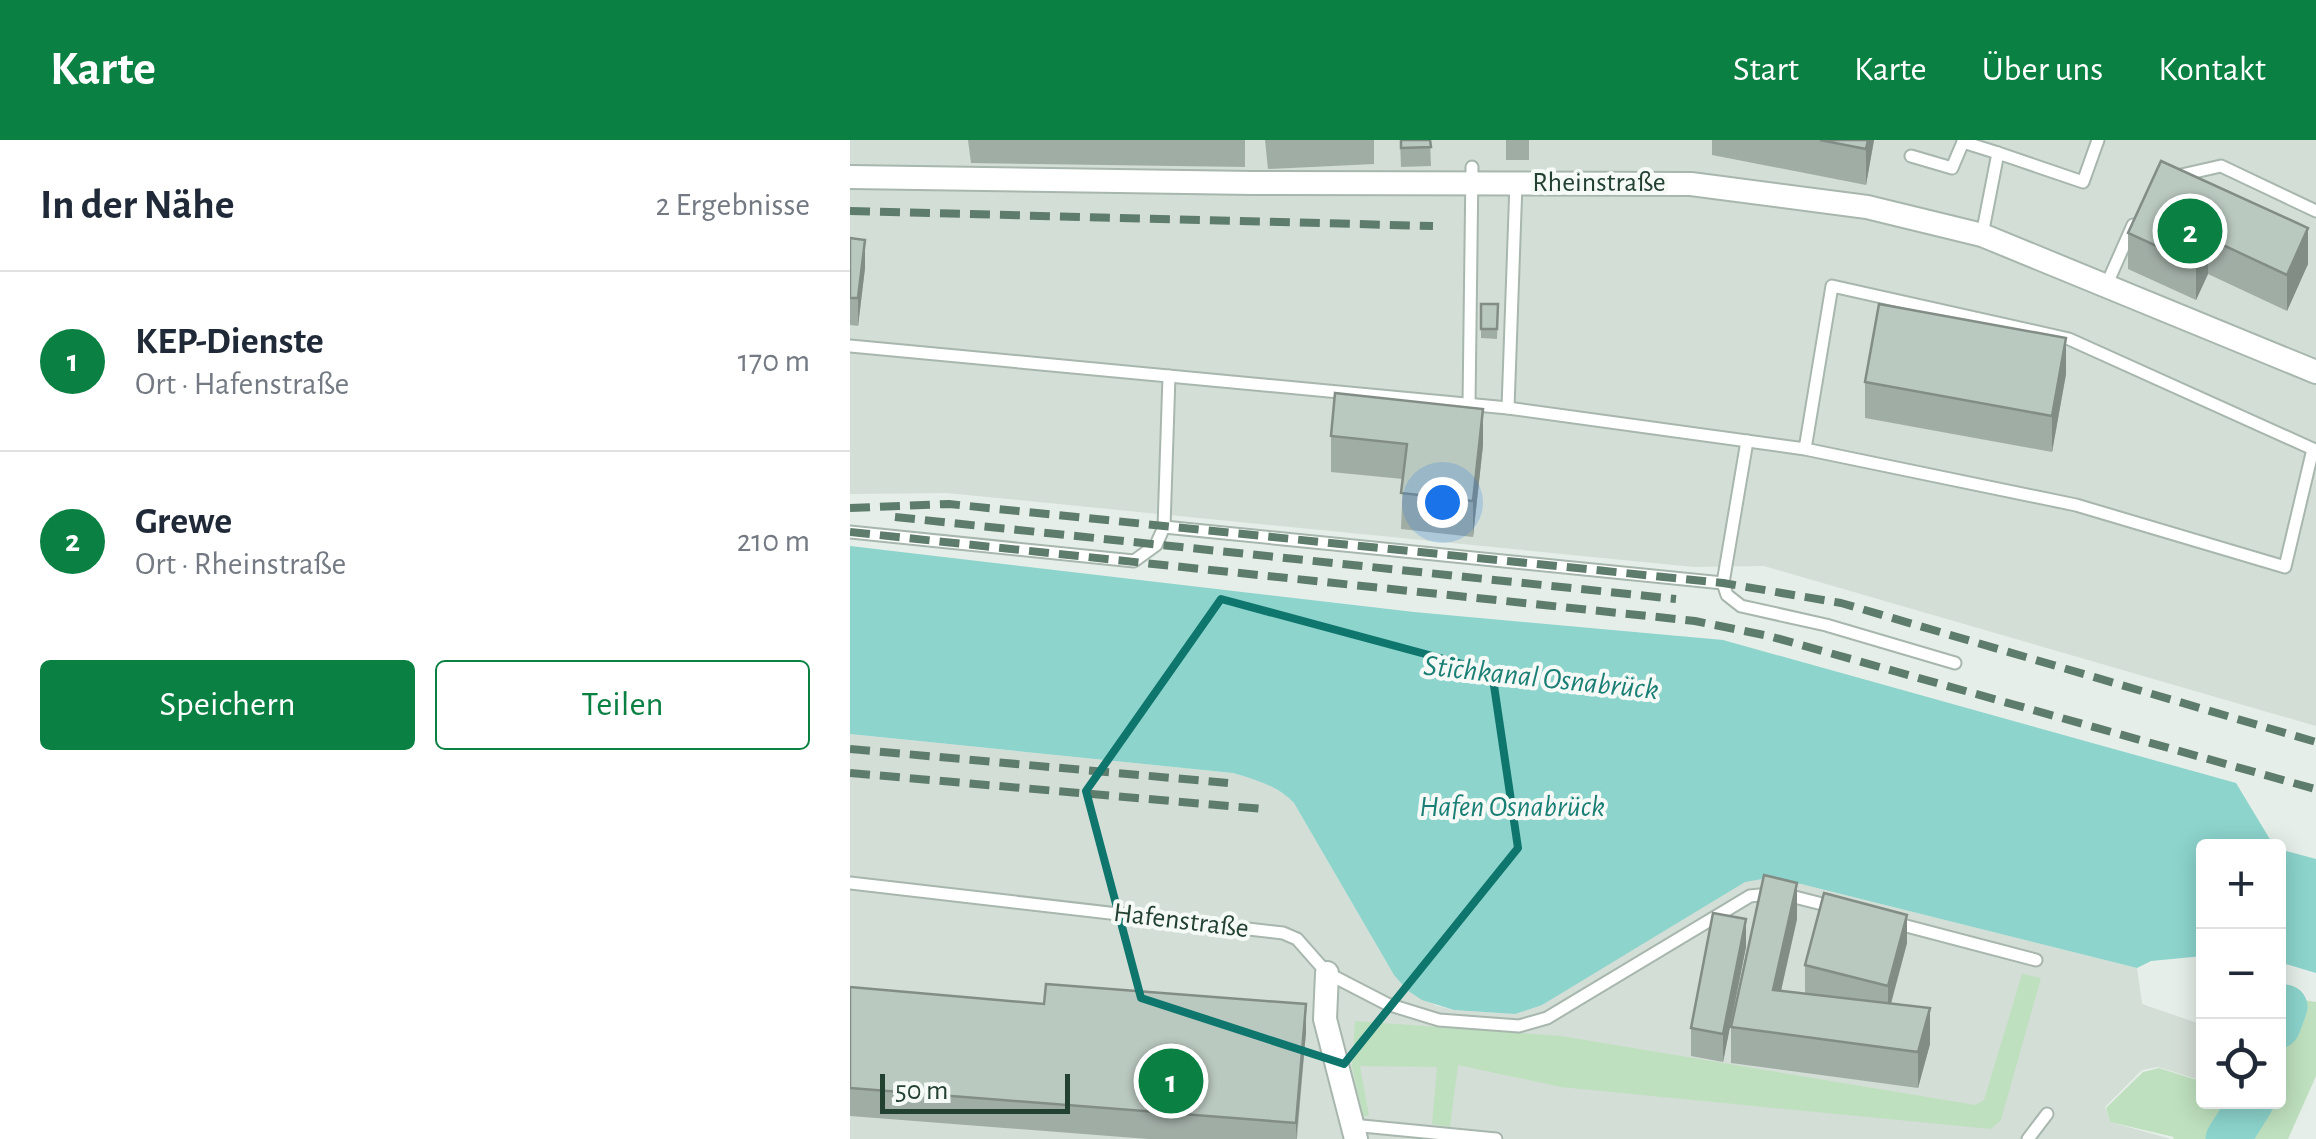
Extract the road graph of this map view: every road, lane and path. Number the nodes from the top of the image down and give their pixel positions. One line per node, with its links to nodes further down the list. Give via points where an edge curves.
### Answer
1 (2098, 140): 3 (lane, via 2083,182)
2 (1964, 141): 3 (lane); 4 (lane, via 1952,168)
3 (1998, 153): 11 (lane)
4 (1911, 156)
5 (1472, 175): 6 (street, Rheinstraße, via 1253,183); 8 (street, Rheinstraße); 16 (lane)
6 (850, 177)
7 (2170, 177): 9 (lane, via 2221,166)
8 (1516, 183): 11 (street, Rheinstraße, via 1691,184 1867,207); 17 (lane)
9 (2316, 211)
10 (2138, 214): 12 (lane)
11 (1982, 234): 12 (street, Rheinstraße)
12 (2106, 286): 14 (street, Rheinstraße)
13 (850, 346): 15 (lane)
14 (2316, 372)
15 (1169, 376): 16 (lane); 20 (lane)
16 (1468, 404): 17 (lane)
17 (1508, 408): 18 (lane)
18 (1747, 441): 19 (lane); 22 (lane)
19 (1805, 448): 19 (lane, via 2076,506 2285,567 2314,449 2069,339 1832,286)
20 (1164, 527): 21 (lane, via 1134,562); 22 (lane)
21 (850, 532)
22 (1724, 582): 23 (lane, via 1727,595 1741,606)
23 (1955, 663)
24 (850, 883): 28 (lane, Hafenstraße, via 1284,933)
25 (1852, 912): 28 (lane, Hafenstraße, via 1779,893 1750,896 1547,1018 1519,1026 1439,1020 1387,1004)
26 (1889, 922): 27 (lane)
27 (2036, 960)
28 (1327, 972): 30 (street, via 1325,1019)
29 (2047, 1114): 32 (lane)
30 (1354, 1132): 31 (lane)
31 (1496, 1139)
32 (2028, 1139)

